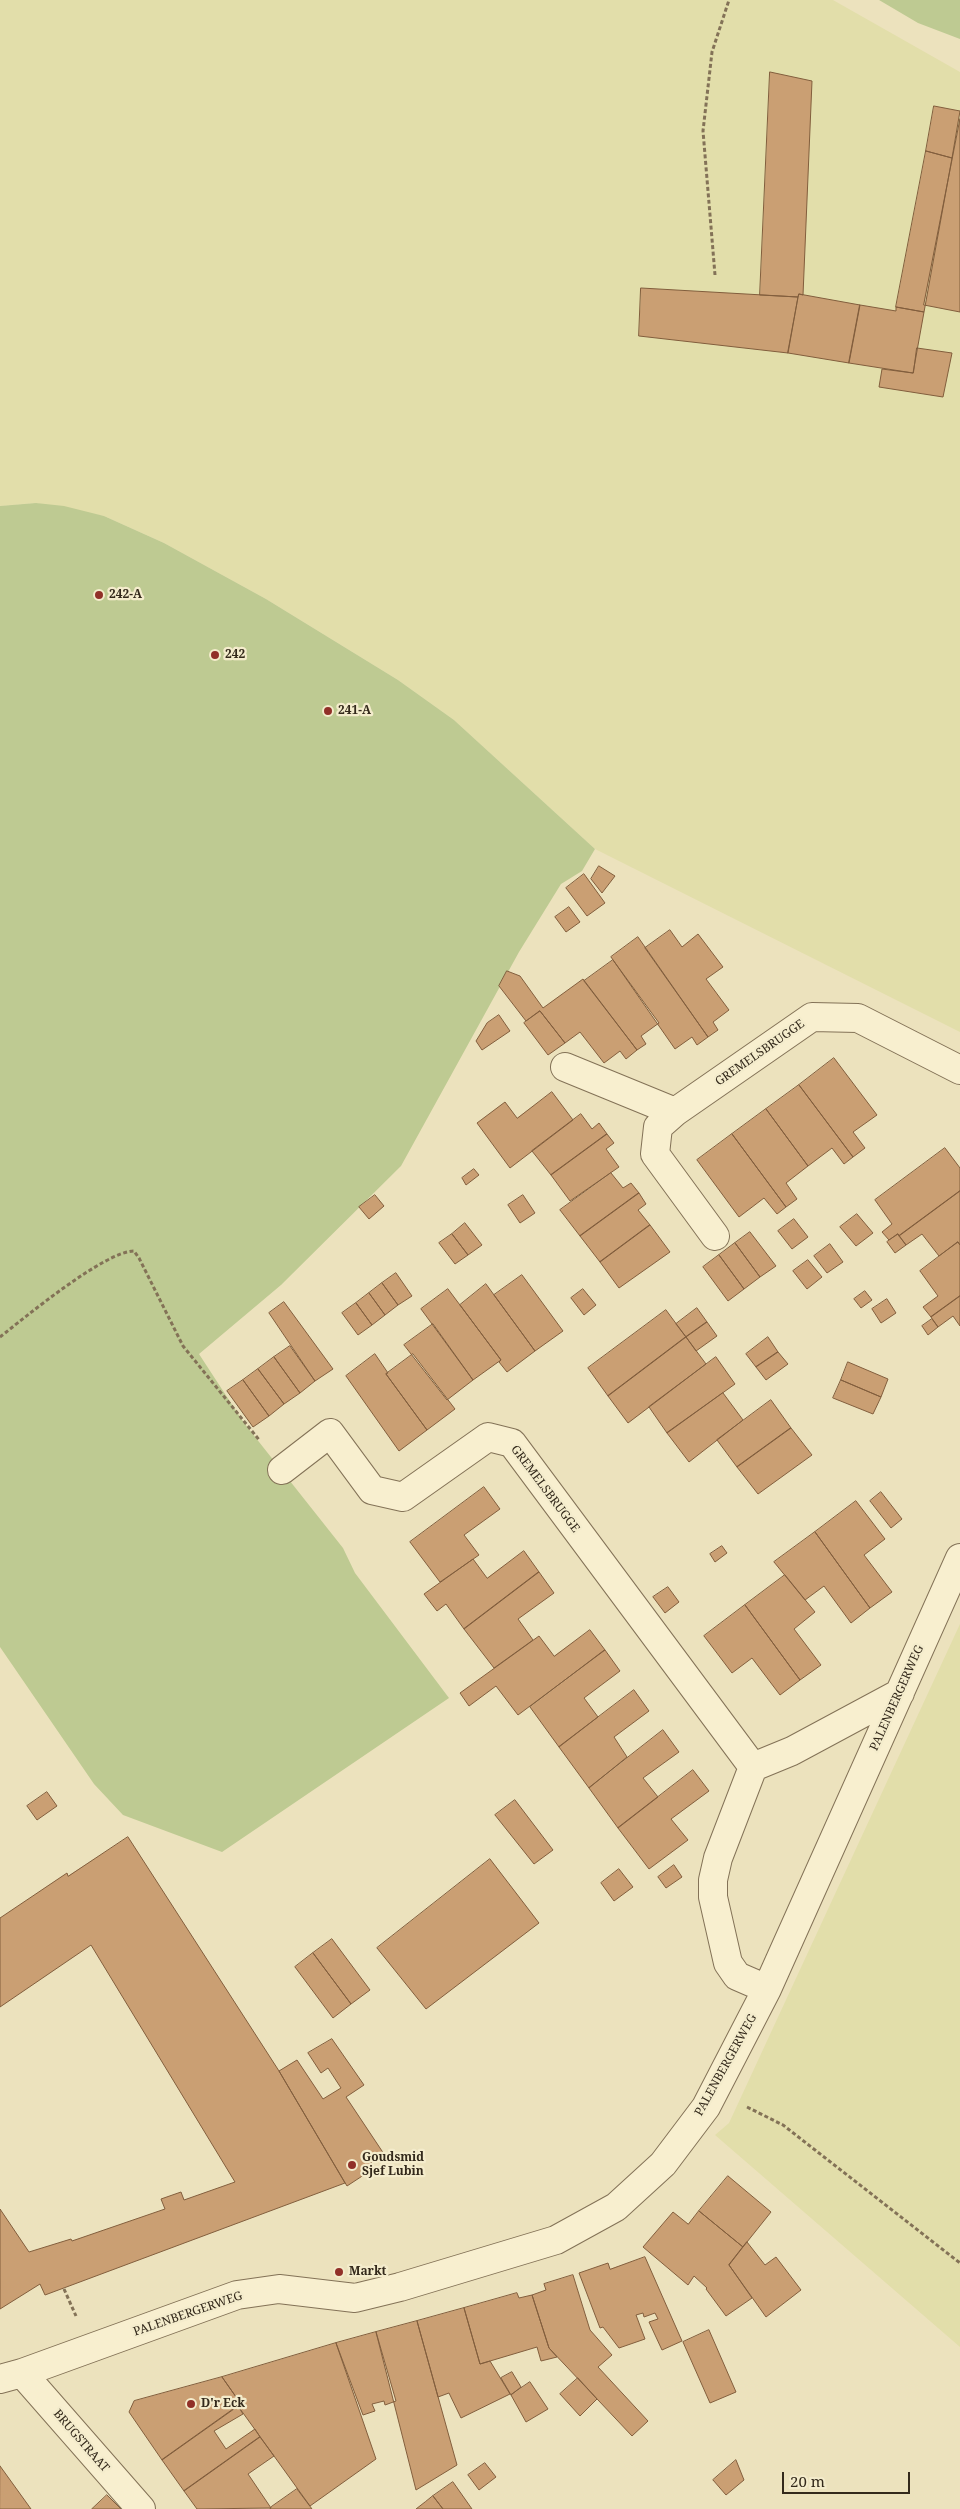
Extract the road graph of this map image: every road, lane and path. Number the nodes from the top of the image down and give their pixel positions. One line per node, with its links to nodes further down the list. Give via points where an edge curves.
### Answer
1 (729, 0): 2 (path, via 712,52 703,130)
2 (714, 275)
3 (565, 1067): 5 (street)
4 (960, 1070): 5 (street, GREMELSBRUGGE, via 858,1018 812,1017)
5 (675, 1112): 6 (street, GREMELSBRUGGE, via 658,1127 655,1154)
6 (714, 1236)
7 (0, 1337): 8 (path, via 46,1300 102,1264 120,1254 134,1252 183,1346)
8 (282, 1470): 11 (street, GREMELSBRUGGE, via 330,1433 372,1490 403,1496 488,1437 512,1442)
9 (960, 1558): 10 (street, PALENBERGERWEG)
10 (900, 1693): 11 (street, via 792,1751); 12 (street, PALENBERGERWEG)
11 (753, 1767): 12 (street, via 718,1858 713,1897 728,1962 737,1976)
12 (767, 1989): 13 (street, PALENBERGERWEG)
13 (715, 2090): 14 (path, via 783,2125); 15 (street, PALENBERGERWEG, via 663,2164 616,2207 556,2240 355,2298 279,2289 237,2295)
14 (960, 2263)
15 (11, 2376): 16 (street, BRUGSTRAAT)
16 (141, 2509)

